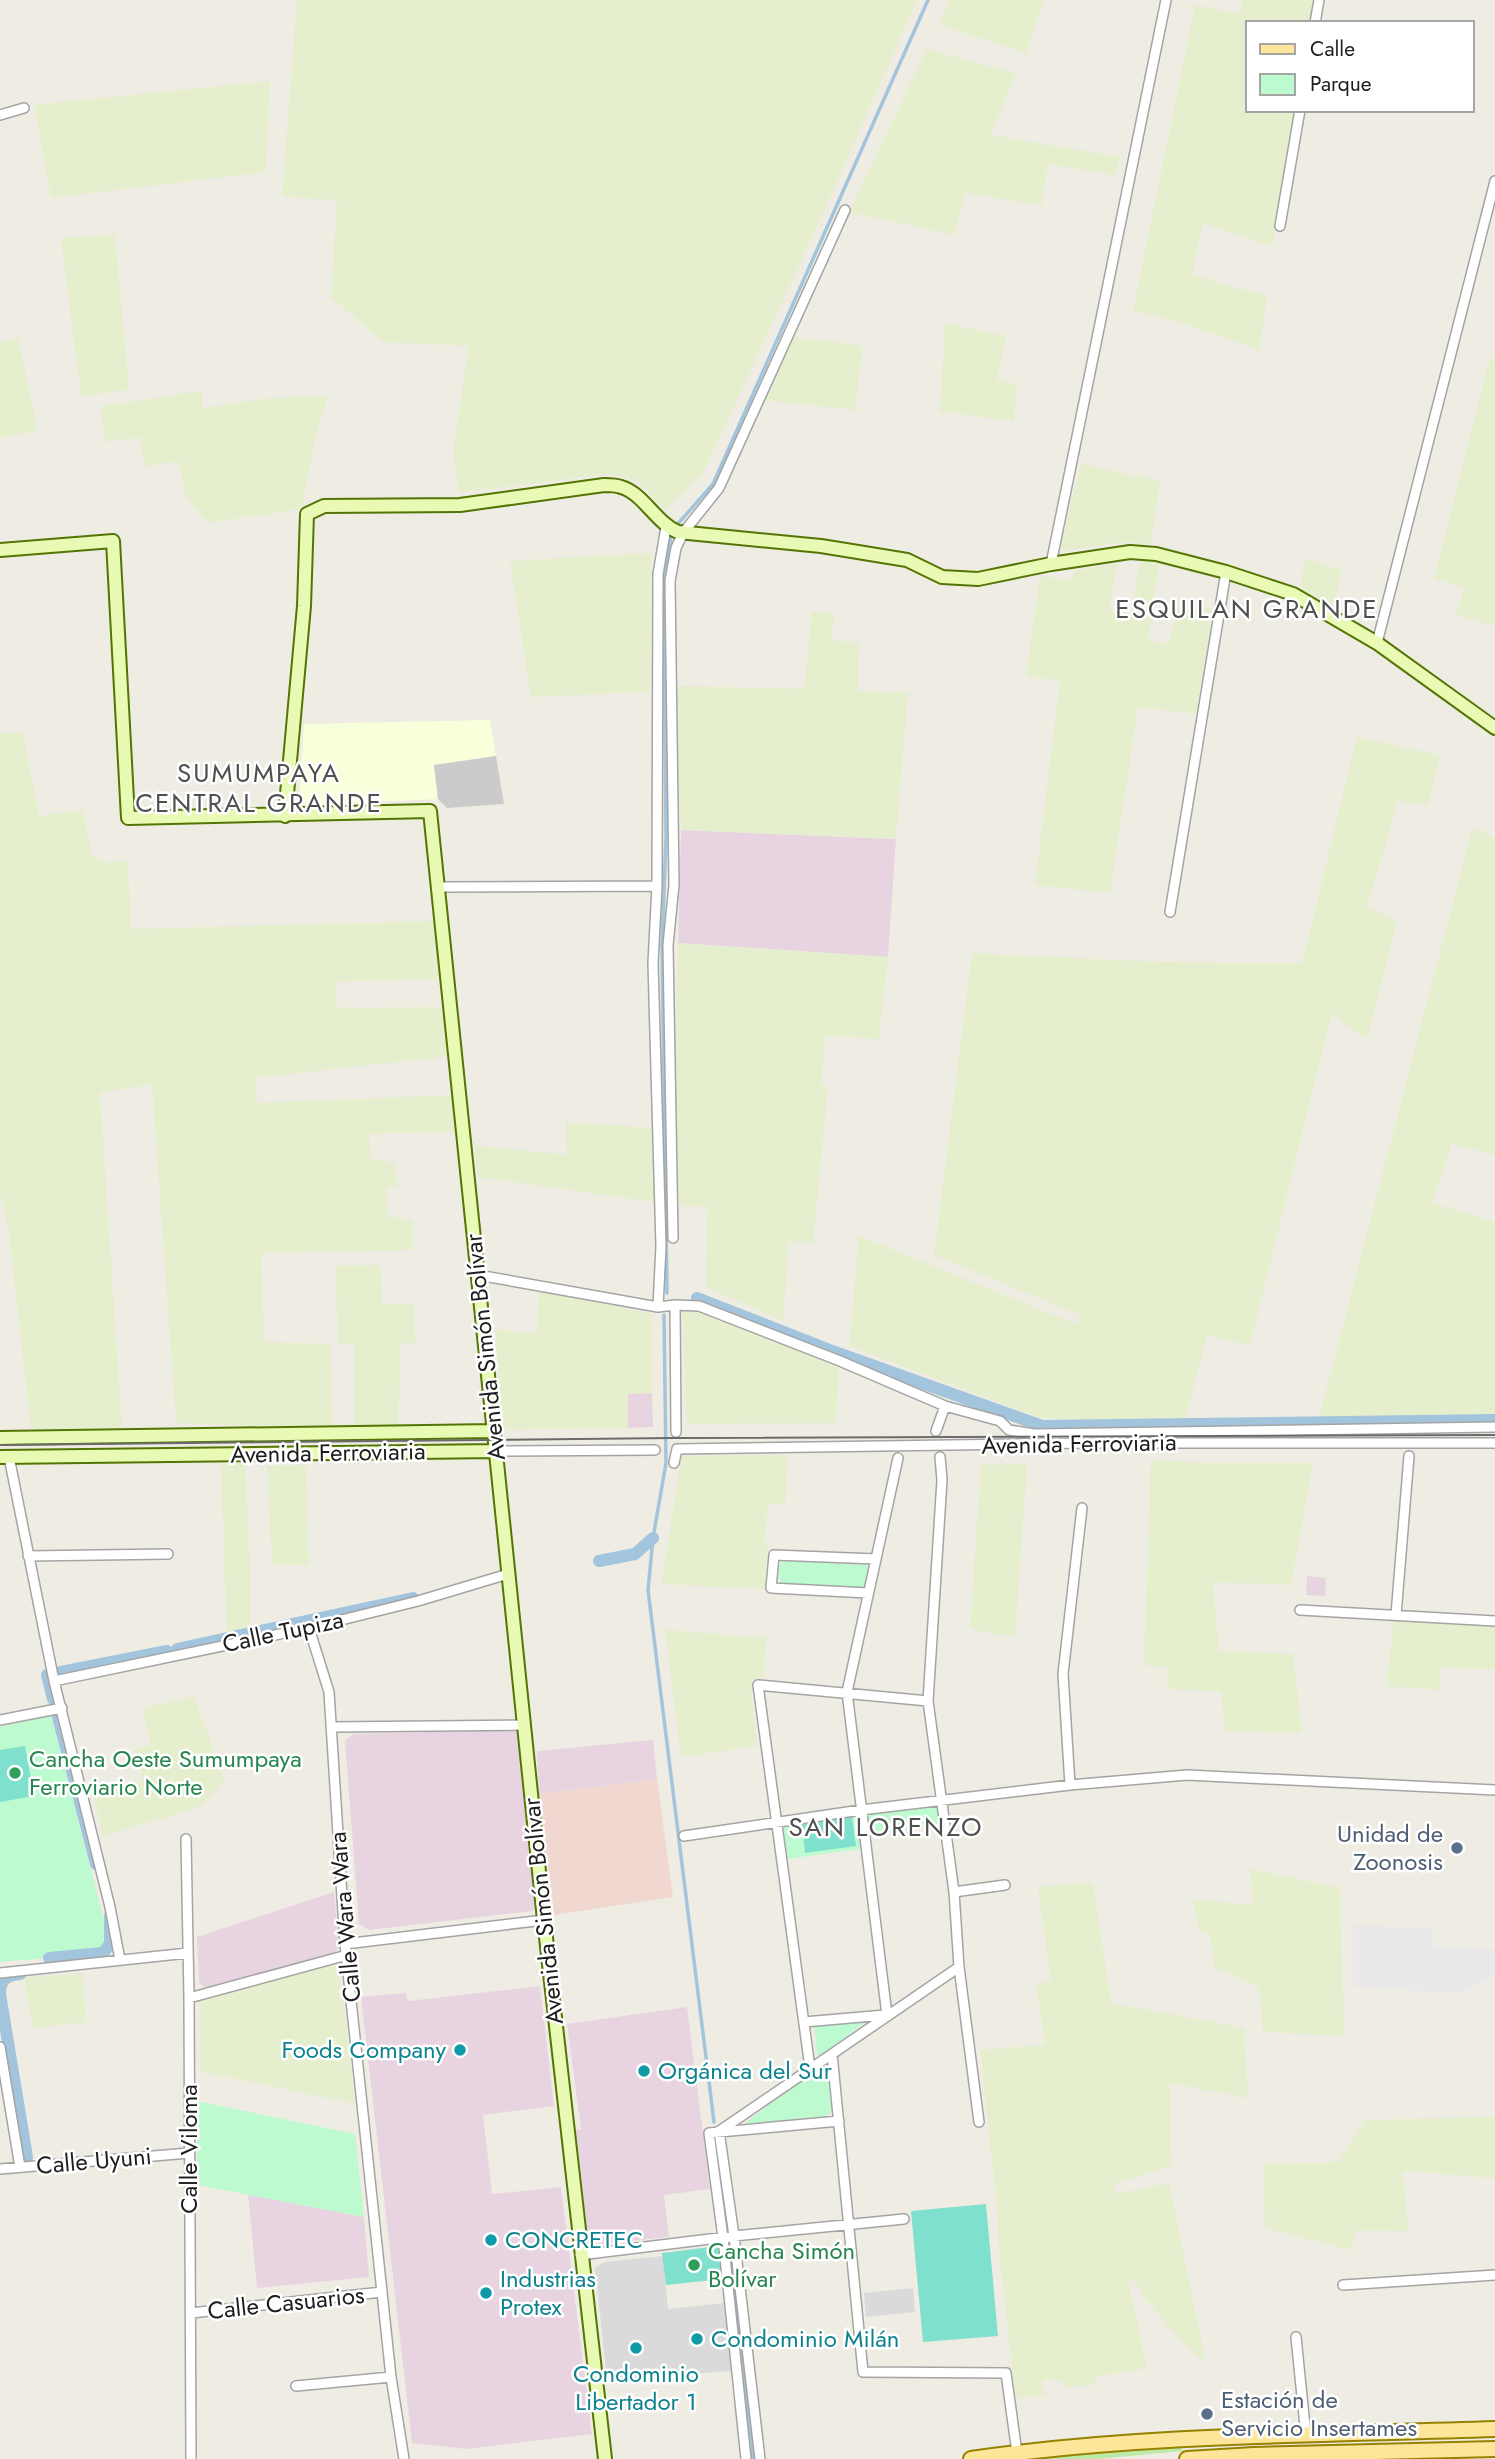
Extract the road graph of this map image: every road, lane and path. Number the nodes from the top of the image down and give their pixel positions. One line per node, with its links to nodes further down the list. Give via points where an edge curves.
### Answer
1 (1166, 0): 13 (street)
2 (1319, 0): 3 (street)
3 (1315, 21)
4 (24, 108): 6 (street)
5 (1300, 112): 10 (street)
6 (0, 115)
7 (1495, 181): 8 (street)
8 (1493, 200): 15 (street)
9 (845, 210): 11 (street, via 719,488)
10 (1280, 226)
11 (674, 530): 13 (street, via 907,560 942,578 978,579); 17 (street, via 632,492 604,485 460,505 324,506 307,514 304,606); 18 (street, via 658,574); 21 (street, via 677,548 670,581 674,885 668,945)
12 (0, 550): 17 (street, Avenida Simón Bolívar, via 113,541 128,818)
13 (1051, 564): 14 (street, via 1130,552)
14 (1226, 572): 15 (street, via 1293,594); 20 (street)
15 (1377, 643): 16 (street)
16 (1495, 728)
17 (285, 816): 19 (street, Avenida Simón Bolívar, via 430,811)
18 (657, 886): 19 (street); 24 (street, via 653,963 661,1246)
19 (439, 887): 22 (street, Avenida Simón Bolívar)
20 (1170, 912)
21 (673, 1238)
22 (478, 1275): 24 (street, Avenida Ferroviaria); 27 (street, Avenida Simón Bolívar)
23 (674, 1305): 24 (street, Avenida Ferroviaria); 25 (street, Avenida Ferroviaria, via 699,1306); 29 (street)
24 (657, 1307)
25 (945, 1406): 26 (street, Avenida Ferroviaria, via 999,1421 1009,1430 1034,1434); 28 (street)
26 (1495, 1427)
27 (494, 1431): 30 (street, Avenida Ferroviaria); 33 (street, Avenida Simón Bolívar)
28 (936, 1431)
29 (676, 1432)
30 (0, 1438)
31 (1495, 1443): 38 (street, Avenida Ferroviaria, via 677,1449)
32 (655, 1450): 33 (street, Avenida Ferroviaria)
33 (496, 1451): 35 (street, Avenida Ferroviaria); 43 (street, Avenida Simón Bolívar)
34 (1409, 1456): 46 (street)
35 (4, 1457): 41 (street)
36 (940, 1457): 51 (street)
37 (898, 1458): 42 (street)
38 (674, 1463)
39 (1082, 1508): 56 (street, via 1063,1674)
40 (168, 1554): 41 (street)
41 (28, 1556): 49 (street)
42 (876, 1559): 44 (street); 44 (street, via 774,1555 771,1588)
43 (508, 1574): 48 (street, Calle Tupiza); 54 (street, Avenida Simón Bolívar)
44 (868, 1593): 50 (street)
45 (1300, 1610): 46 (street)
46 (1396, 1615): 47 (street)
47 (1495, 1620)
48 (309, 1628): 49 (street, Calle Tupiza); 55 (street, Calle Wara Wara, via 328,1692)
49 (54, 1681): 52 (street)
50 (847, 1692): 51 (street); 59 (street); 60 (street, via 758,1685)
51 (928, 1701): 58 (street)
52 (62, 1708): 53 (street); 69 (street)
53 (0, 1720)
54 (524, 1725): 55 (street); 65 (street, Avenida Simón Bolívar)
55 (332, 1727): 66 (street, Calle Wara Wara)
56 (1070, 1785): 57 (street, via 1187,1775); 58 (street)
57 (1495, 1790)
58 (942, 1801): 59 (street); 64 (street)
59 (861, 1810): 60 (street); 73 (street)
60 (776, 1823): 61 (street); 74 (street)
61 (684, 1836)
62 (186, 1839): 67 (street, Calle Viloma)
63 (1005, 1885): 64 (street)
64 (954, 1892): 70 (street)
65 (544, 1920): 66 (street); 88 (street, Avenida Simón Bolívar)
66 (345, 1944): 68 (street, Calle Wara Wara)
67 (188, 1953): 69 (street); 72 (street, Calle Viloma)
68 (347, 1955): 72 (street); 91 (street, Calle Wara Wara)
69 (120, 1960): 71 (street)
70 (959, 1967): 73 (street); 79 (street)
71 (0, 1973)
72 (189, 1998): 81 (street, Calle Viloma)
73 (887, 2015): 74 (street); 76 (street)
74 (804, 2022): 77 (street)
75 (0, 2048): 82 (street)
76 (832, 2054): 77 (street); 78 (street)
77 (810, 2068): 80 (street)
78 (839, 2121): 80 (street); 85 (street)
79 (979, 2122)
80 (719, 2131): 86 (street); 87 (street, via 709,2133)
81 (189, 2153): 82 (street, Calle Uyuni); 92 (street, Calle Viloma)
82 (20, 2167): 83 (street, Calle Uyuni)
83 (0, 2169)
84 (904, 2219): 85 (street)
85 (848, 2224): 86 (street); 100 (street, via 863,2372 1006,2373)
86 (734, 2236): 87 (street); 106 (street)
87 (723, 2238): 88 (street); 105 (street)
88 (580, 2255): 104 (street, Avenida Simón Bolívar)
89 (1495, 2275): 90 (street)
90 (1343, 2285)
91 (382, 2292): 92 (street, Calle Casuarios); 94 (street, Calle Wara Wara)
92 (191, 2313): 102 (street, Calle Viloma)
93 (1296, 2337): 97 (street)
94 (391, 2377): 95 (street); 103 (street, Calle Wara Wara)
95 (296, 2385)
96 (1495, 2429): 97 (main road)
97 (1306, 2436): 98 (main road)
98 (1208, 2438): 100 (main road); 109 (main road)
99 (1495, 2449): 101 (main road)
100 (1017, 2454): 107 (main road)
101 (1254, 2457): 109 (main road)
102 (191, 2459)
103 (404, 2459)
104 (605, 2459)
105 (746, 2459)
106 (760, 2459)
107 (971, 2459)
108 (1187, 2459): 109 (main road)
109 (1208, 2459)

